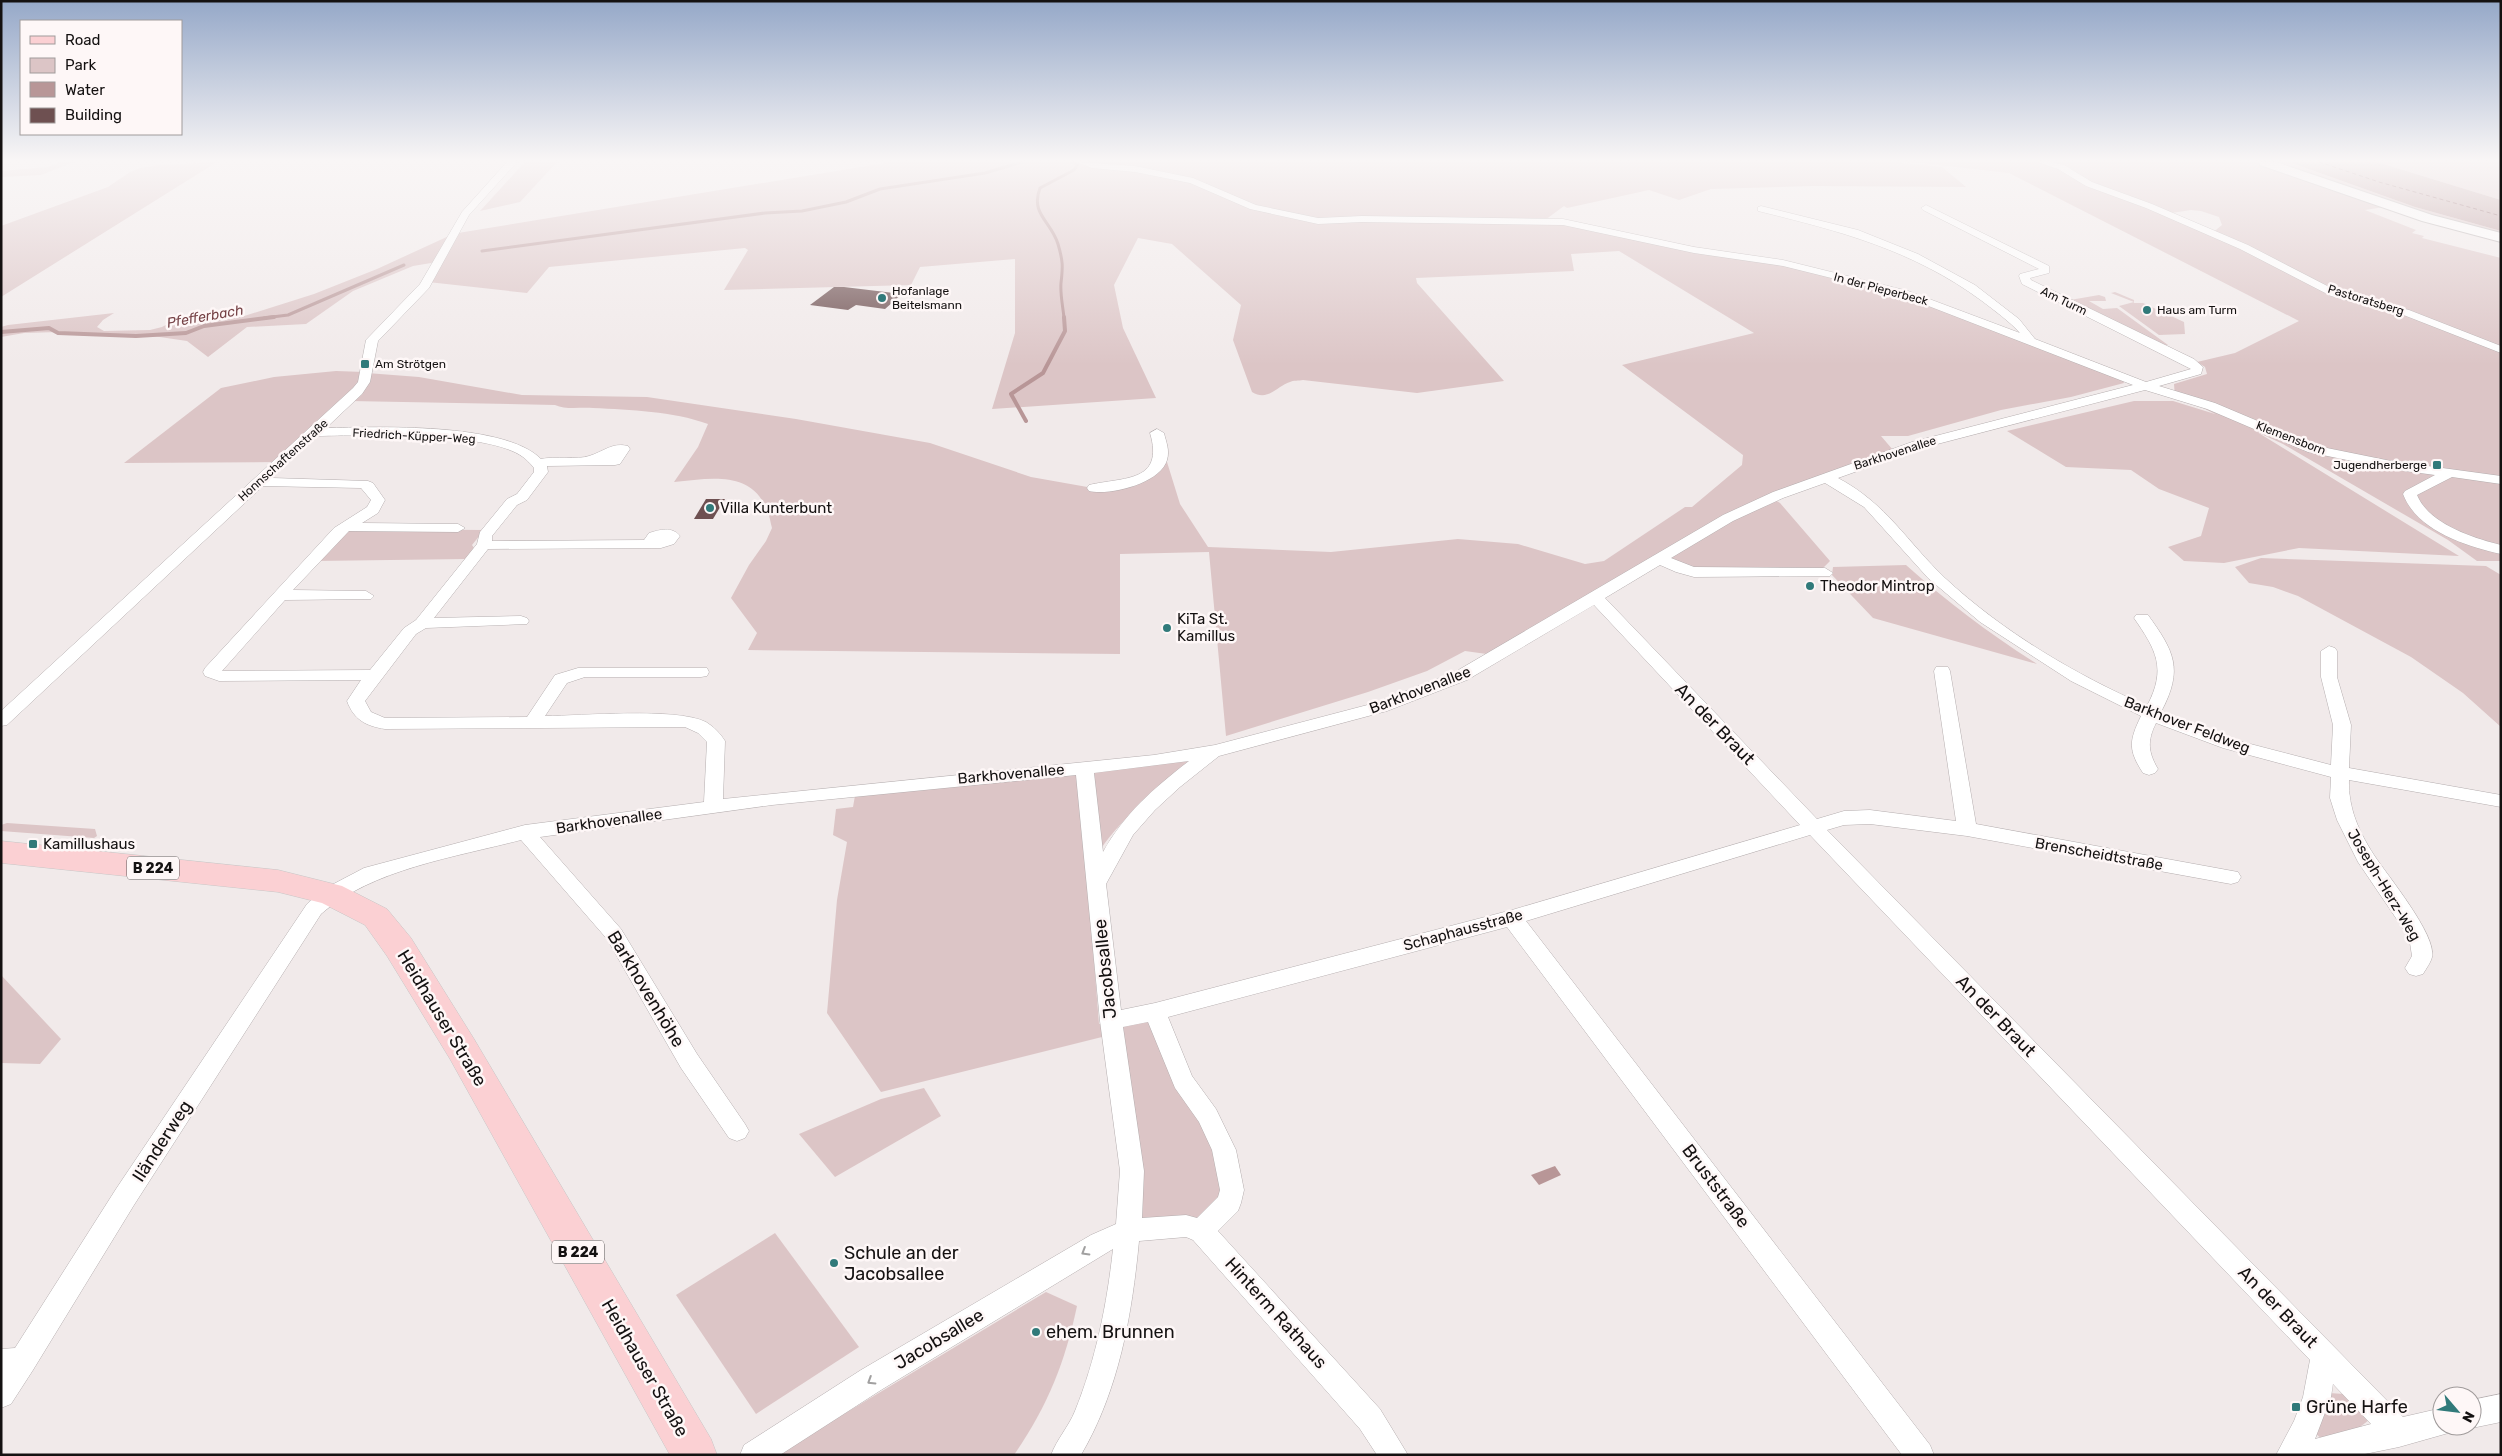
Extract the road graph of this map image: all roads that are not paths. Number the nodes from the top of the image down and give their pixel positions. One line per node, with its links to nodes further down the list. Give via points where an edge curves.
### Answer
1 (456, 230): 11 (street, Honnschaftenstraße, via 425,286 372,340 364,382 358,391)
2 (1600, 230): 8 (street, In der Pieperbeck, via 1694,250 1783,263 1904,293)
3 (1844, 230): 8 (street, via 1909,253 1980,294 2024,330)
4 (1970, 230): 10 (street, Am Turm, via 2045,268 2024,276 2026,282 2190,362 2198,369 2194,373)
5 (2204, 230): 9 (street, Pastoratsberg, via 2335,294 2405,312)
6 (2471, 230): 7 (main road)
7 (2501, 238)
8 (2033, 342): 10 (street, In der Pieperbeck)
9 (2501, 350)
10 (2146, 386): 15 (street, Klemensborn, via 2212,406 2314,449); 16 (street, Barkhovenallee, via 1917,445)
11 (313, 432): 14 (street, Friedrich-Küpper-Weg, via 416,433 475,438 518,447); 18 (street, Honnschaftenstraße)
12 (1158, 433): 19 (street, via 1163,454 1153,471 1130,484)
13 (594, 459): 14 (street)
14 (540, 463): 23 (street, via 541,472 486,535)
15 (2448, 474): 17 (street, Klemensborn); 24 (street, via 2416,488 2410,494 2417,510 2473,542)
16 (1825, 477): 25 (street, Barkhovenallee, via 1728,518); 37 (street, Barkhover Feldweg, via 1874,509 1933,575 1990,622 2090,685)
17 (2501, 480)
18 (257, 482): 20 (street, via 366,485 378,500 377,504 365,516); 38 (street, Honnschaftenstraße)
19 (1094, 488)
20 (345, 527): 21 (street); 27 (street)
21 (458, 528)
22 (657, 544): 23 (street)
23 (484, 545): 32 (street)
24 (2501, 550)
25 (1660, 559): 26 (street, via 1694,572); 29 (street, Barkhovenallee)
26 (1825, 573)
27 (281, 595): 28 (street); 36 (street, via 211,672 219,676)
28 (366, 596)
29 (1595, 597): 40 (street, Barkhovenallee, via 1461,676 1398,702); 46 (street, An der Braut)
30 (2142, 618): 37 (street, via 2158,640 2166,659 2163,691)
31 (521, 621): 32 (street)
32 (422, 623): 36 (street, via 410,631)
33 (2329, 651): 43 (street, Joseph-Herz-Weg, via 2329,677 2342,725)
34 (1942, 671): 47 (street)
35 (701, 672): 39 (street, via 584,672 567,675)
36 (375, 675): 39 (street, via 356,701 359,711 370,720 392,724)
37 (2151, 715): 42 (street, via 2140,744 2140,754); 43 (street, Barkhover Feldweg, via 2230,744)
38 (1, 721)
39 (532, 722): 45 (street, via 677,720 702,726 716,742)
40 (1215, 751): 41 (street, Barkhovenallee, via 1154,761); 51 (street, via 1190,769 1132,822)
41 (1084, 767): 45 (street, Barkhovenallee, via 859,788); 51 (street, Jacobsallee)
42 (2149, 769)
43 (2340, 772): 44 (street, Barkhover Feldweg); 54 (street, Joseph-Herz-Weg, via 2339,798 2346,820 2364,857 2420,943 2422,956)
44 (2501, 801)
45 (713, 806): 48 (street, Barkhovenallee)
46 (1812, 826): 47 (street, Brenscheidtstraße, via 1844,818 1870,817); 53 (street, Schaphausstraße); 60 (street, An der Braut)
47 (1967, 830): 50 (street, Brenscheidtstraße)
48 (525, 832): 52 (street, Barkhovenallee, via 371,873); 57 (street, Barkhovenhöhe, via 614,934 689,1061)
49 (1, 852): 52 (main road, Heidhauser Straße / B 224, via 278,881)
50 (2231, 877)
51 (1096, 886): 56 (street, Jacobsallee)
52 (331, 894): 61 (street, Iländerweg, via 314,909 125,1197); 67 (main road, Heidhauser Straße / B 224, via 376,917 399,947 462,1049)
53 (1512, 918): 55 (street, Schaphausstraße); 71 (street, Bruststraße)
54 (2416, 968)
55 (1155, 1012): 56 (street, Schaphausstraße); 59 (street, via 1183,1081 1208,1116 1224,1150 1232,1190 1229,1203)
56 (1111, 1021): 58 (street, Jacobsallee, via 1132,1171)
57 (737, 1131)
58 (1129, 1230): 59 (street, via 1186,1226); 68 (street, Jacobsallee, one-way to 68, via 894,1366); 69 (street, Jacobsallee, via 1122,1286 1105,1366 1085,1420)
59 (1201, 1231): 70 (street, Hinterm Rathaus, via 1370,1419)
60 (2324, 1355): 66 (street, An der Braut); 72 (street, via 2317,1398)
61 (12, 1361): 62 (street, Iländerweg)
62 (1, 1394)
63 (2501, 1408): 64 (street)
64 (2482, 1412)
65 (2432, 1425): 66 (street)
66 (2399, 1433): 73 (street)
67 (695, 1455)
68 (754, 1455)
69 (1065, 1455)
70 (1394, 1455)
71 (1920, 1455)
72 (2290, 1455)
73 (2308, 1455)

